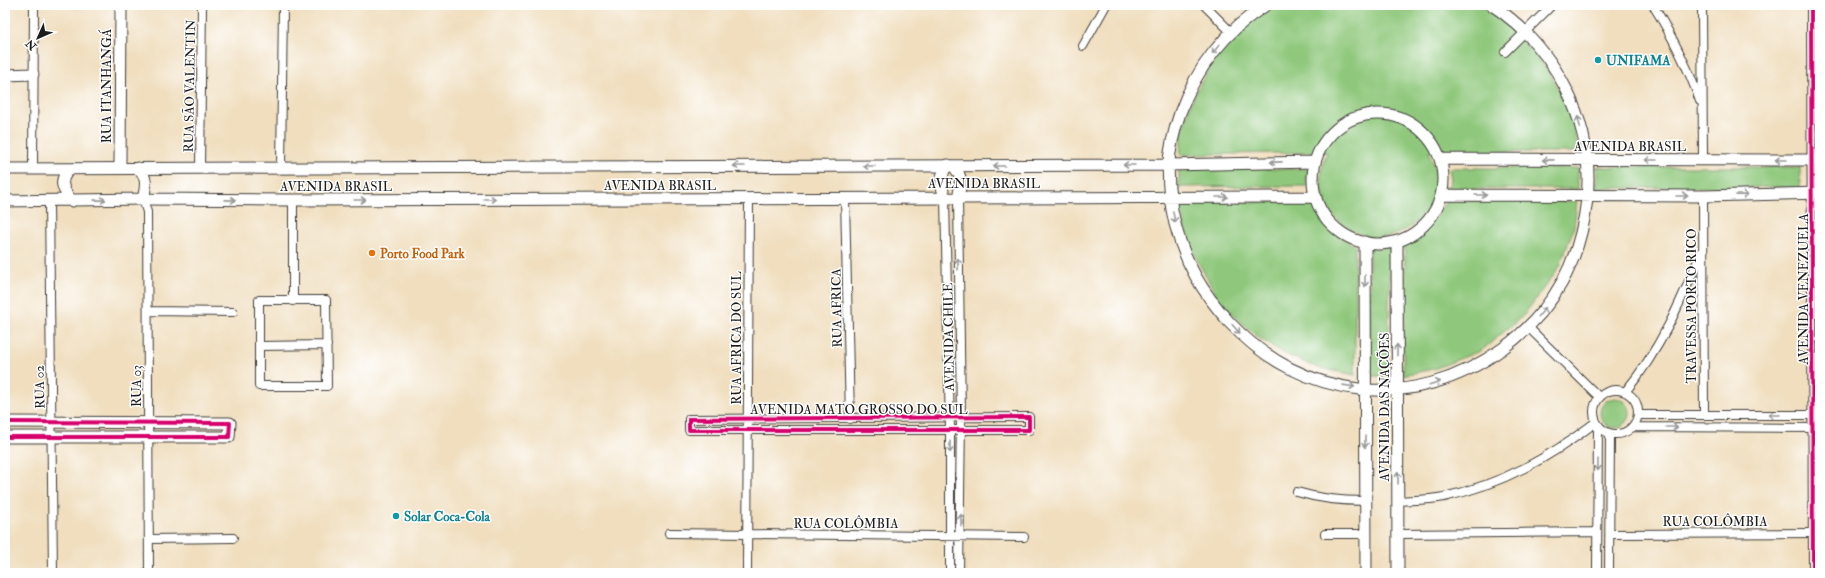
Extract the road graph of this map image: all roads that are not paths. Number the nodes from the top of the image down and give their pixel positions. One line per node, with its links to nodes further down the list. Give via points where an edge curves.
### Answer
1 (34, 5): 17 (street)
2 (120, 5): 27 (main road, RUA ITANHANGÁ)
3 (202, 5): 29 (street, RUA SÃO VALENTIN)
4 (283, 5): 30 (street)
5 (1106, 5): 15 (street)
6 (1204, 5): 13 (street)
7 (1266, 5): 13 (main road, via 1248,16)
8 (1492, 5): 14 (main road)
9 (1552, 5): 14 (street)
10 (1653, 5): 19 (street, via 1678,46)
11 (1702, 5): 19 (street)
12 (1811, 5): 23 (street, AVENIDA VENEZUELA)
13 (1231, 32): 25 (main road, one-way to 25, via 1196,75 1171,143)
14 (1526, 32): 16 (street); 21 (main road, one-way to 14, via 1578,116 1562,81 1546,54)
15 (1083, 46)
16 (1505, 52)
17 (33, 74): 18 (main road); 32 (street)
18 (5, 75)
19 (1703, 107): 22 (street)
20 (1441, 159): 21 (main road, AVENIDA BRASIL, one-way to 20); 24 (main road, via 1432,141 1417,126 1399,117 1379,113 1360,116 1339,127 1323,144); 35 (main road, via 1444,177)
21 (1586, 160): 22 (main road, AVENIDA BRASIL, one-way to 21); 36 (main road)
22 (1703, 160): 23 (main road, AVENIDA BRASIL, one-way to 22)
23 (1816, 160): 34 (street, AVENIDA VENEZUELA)
24 (1315, 162): 25 (main road, AVENIDA BRASIL, one-way to 25); 39 (main road, via 1313,179)
25 (1168, 165): 26 (main road, AVENIDA BRASIL, one-way to 26); 38 (main road)
26 (951, 166): 30 (main road, AVENIDA BRASIL, one-way to 30); 42 (main road, via 944,170 942,176); 43 (main road, via 960,176)
27 (120, 167): 28 (main road, AVENIDA BRASIL); 33 (main road, AVENIDA BRASIL)
28 (138, 168): 29 (main road, AVENIDA BRASIL); 44 (main road, via 146,180)
29 (200, 168): 30 (main road, AVENIDA BRASIL)
30 (280, 168)
31 (5, 169): 32 (main road, AVENIDA BRASIL)
32 (34, 169): 33 (main road, AVENIDA BRASIL)
33 (70, 169): 48 (main road, via 62,183)
34 (1816, 193): 37 (main road, one-way to 34); 64 (street, AVENIDA VENEZUELA)
35 (1442, 194): 36 (main road, one-way to 36); 50 (main road, via 1433,215 1418,231)
36 (1587, 195): 37 (main road, one-way to 37); 55 (main road, one-way to 36, via 1557,292 1572,262 1583,230)
37 (1703, 196): 51 (street, TRAVESSA PORTO RICO)
38 (1169, 197): 39 (main road, AVENIDA BRASIL, one-way to 39); 43 (main road, AVENIDA BRASIL); 58 (main road, one-way to 58, via 1184,253 1198,283 1215,307 1243,337 1282,365 1306,376 1330,384)
39 (1316, 197): 49 (main road, via 1331,223 1342,233)
40 (749, 198): 41 (main road, AVENIDA BRASIL); 46 (main road, AVENIDA BRASIL, one-way to 40); 67 (street, RUA AFRICA DO SUL)
41 (846, 198): 42 (main road, AVENIDA BRASIL); 68 (street, RUA AFRICA)
42 (945, 198): 43 (main road, AVENIDA BRASIL); 65 (street, AVENIDA CHILE)
43 (958, 198): 66 (street, AVENIDA CHILE, one-way to 43)
44 (143, 199): 46 (main road, AVENIDA BRASIL, one-way to 46); 48 (main road, AVENIDA BRASIL, one-way to 44); 53 (street, RUA 03, via 147,212)
45 (49, 200): 47 (main road, AVENIDA BRASIL); 48 (main road, AVENIDA BRASIL); 70 (street, RUA 02)
46 (293, 200): 52 (street)
47 (5, 201)
48 (72, 201)
49 (1365, 242): 50 (main road); 58 (main road, AVENIDA DAS NAÇÕES, one-way to 58)
50 (1397, 242): 59 (main road, AVENIDA DAS NAÇÕES, one-way to 50)
51 (1703, 248): 60 (street, via 1689,284 1658,346 1648,364); 63 (street, TRAVESSA PORTO RICO)
52 (293, 300): 56 (street, via 326,300); 57 (street, via 259,300)
53 (148, 311): 54 (street); 71 (street, RUA 03)
54 (233, 312)
55 (1528, 328): 59 (main road, one-way to 55, via 1429,385 1455,376 1485,361); 61 (street)
56 (327, 345): 57 (street); 57 (street, via 327,386 259,386)
57 (259, 346)
58 (1365, 389): 59 (main road); 83 (main road, AVENIDA DAS NAÇÕES, one-way to 83)
59 (1397, 389): 84 (main road, AVENIDA DAS NAÇÕES, one-way to 59)
60 (1625, 392): 61 (street, via 1611,390); 62 (street, via 1634,400)
61 (1599, 397): 72 (street, via 1593,411)
62 (1638, 415): 63 (street); 73 (street)
63 (1704, 415): 64 (street, one-way to 63)
64 (1816, 415): 74 (street, AVENIDA VENEZUELA)
65 (950, 418): 66 (street, AVENIDA MATO GROSSO DO SUL); 68 (street, AVENIDA MATO GROSSO DO SUL); 76 (street, AVENIDA CHILE)
66 (961, 418): 77 (street, AVENIDA CHILE); 77 (street, AVENIDA MATO GROSSO DO SUL, via 1029,418 1030,430)
67 (748, 419): 68 (street, AVENIDA MATO GROSSO DO SUL); 75 (street, RUA AFRICA DO SUL); 75 (street, AVENIDA MATO GROSSO DO SUL, via 689,419 689,430)
68 (850, 419)
69 (5, 422): 70 (main road)
70 (51, 422): 71 (main road); 80 (street, RUA 02)
71 (148, 423): 81 (street, RUA 03); 81 (main road, via 230,423 229,437)
72 (1597, 424): 78 (street); 84 (street, via 1547,457 1493,482 1443,498); 85 (street, one-way to 85)
73 (1633, 427): 74 (street, one-way to 74); 78 (street, via 1623,434)
74 (1816, 428): 87 (street, AVENIDA VENEZUELA)
75 (748, 430): 76 (street, AVENIDA MATO GROSSO DO SUL); 88 (street, RUA AFRICA DO SUL)
76 (950, 430): 77 (street, AVENIDA MATO GROSSO DO SUL); 93 (street, AVENIDA CHILE, one-way to 93)
77 (961, 430): 94 (street, AVENIDA CHILE, one-way to 77)
78 (1610, 434): 92 (street)
79 (5, 437): 80 (main road)
80 (51, 437): 81 (main road); 98 (street, RUA 02)
81 (148, 437): 97 (street, RUA 03)
82 (1297, 492): 83 (street, via 1323,499)
83 (1365, 501): 90 (main road, AVENIDA DAS NAÇÕES)
84 (1398, 502): 91 (main road, AVENIDA DAS NAÇÕES)
85 (1597, 532): 91 (street); 105 (street)
86 (669, 533): 88 (street, RUA COLÔMBIA)
87 (1816, 533): 92 (street, RUA COLÔMBIA); 107 (street, AVENIDA VENEZUELA)
88 (747, 534): 93 (street, RUA COLÔMBIA); 100 (street, RUA AFRICA DO SUL)
89 (1325, 534): 90 (street)
90 (1366, 534): 103 (main road, AVENIDA DAS NAÇÕES)
91 (1398, 534): 104 (main road, AVENIDA DAS NAÇÕES)
92 (1610, 534): 106 (street)
93 (951, 536): 94 (street, RUA COLÔMBIA); 101 (street, AVENIDA CHILE)
94 (960, 536): 95 (street, RUA COLÔMBIA); 102 (street, AVENIDA CHILE)
95 (1024, 537)
96 (233, 538): 97 (street)
97 (149, 539): 99 (street, RUA 03)
98 (53, 573)
99 (149, 573)
100 (747, 573)
101 (950, 573)
102 (960, 573)
103 (1366, 573)
104 (1398, 573)
105 (1597, 573)
106 (1609, 573)
107 (1813, 573)

